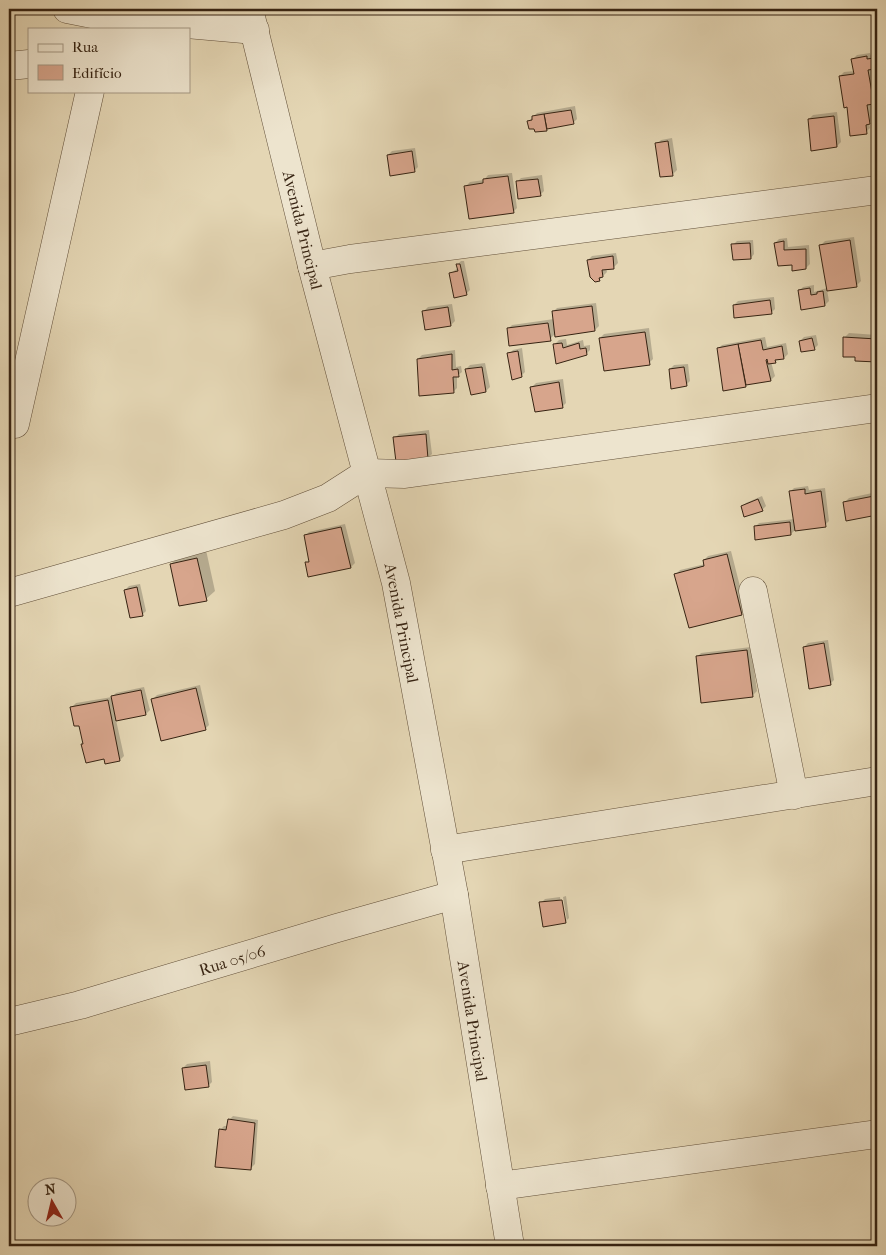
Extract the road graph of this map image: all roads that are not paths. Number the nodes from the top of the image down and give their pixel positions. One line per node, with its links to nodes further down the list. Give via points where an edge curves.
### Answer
1 (67, 9): 3 (street)
2 (252, 20): 3 (street); 8 (street, Avenida Principal)
3 (106, 23)
4 (28, 64): 5 (street)
5 (9, 66)
6 (90, 92): 10 (street)
7 (877, 190): 8 (street)
8 (312, 266): 11 (street, Avenida Principal)
9 (877, 408): 11 (street, via 405,474)
10 (15, 424)
11 (367, 473): 13 (street, via 328,498 284,514); 16 (street, Avenida Principal, via 396,584)
12 (753, 591): 15 (street)
13 (9, 593)
14 (877, 782): 15 (street)
15 (794, 794): 16 (street)
16 (445, 850): 17 (street, Avenida Principal)
17 (454, 895): 18 (street, Rua 05/06, via 80,1005); 20 (street, Avenida Principal)
18 (9, 1022)
19 (877, 1134): 20 (street)
20 (500, 1186): 21 (street, Avenida Principal)
21 (510, 1246)

